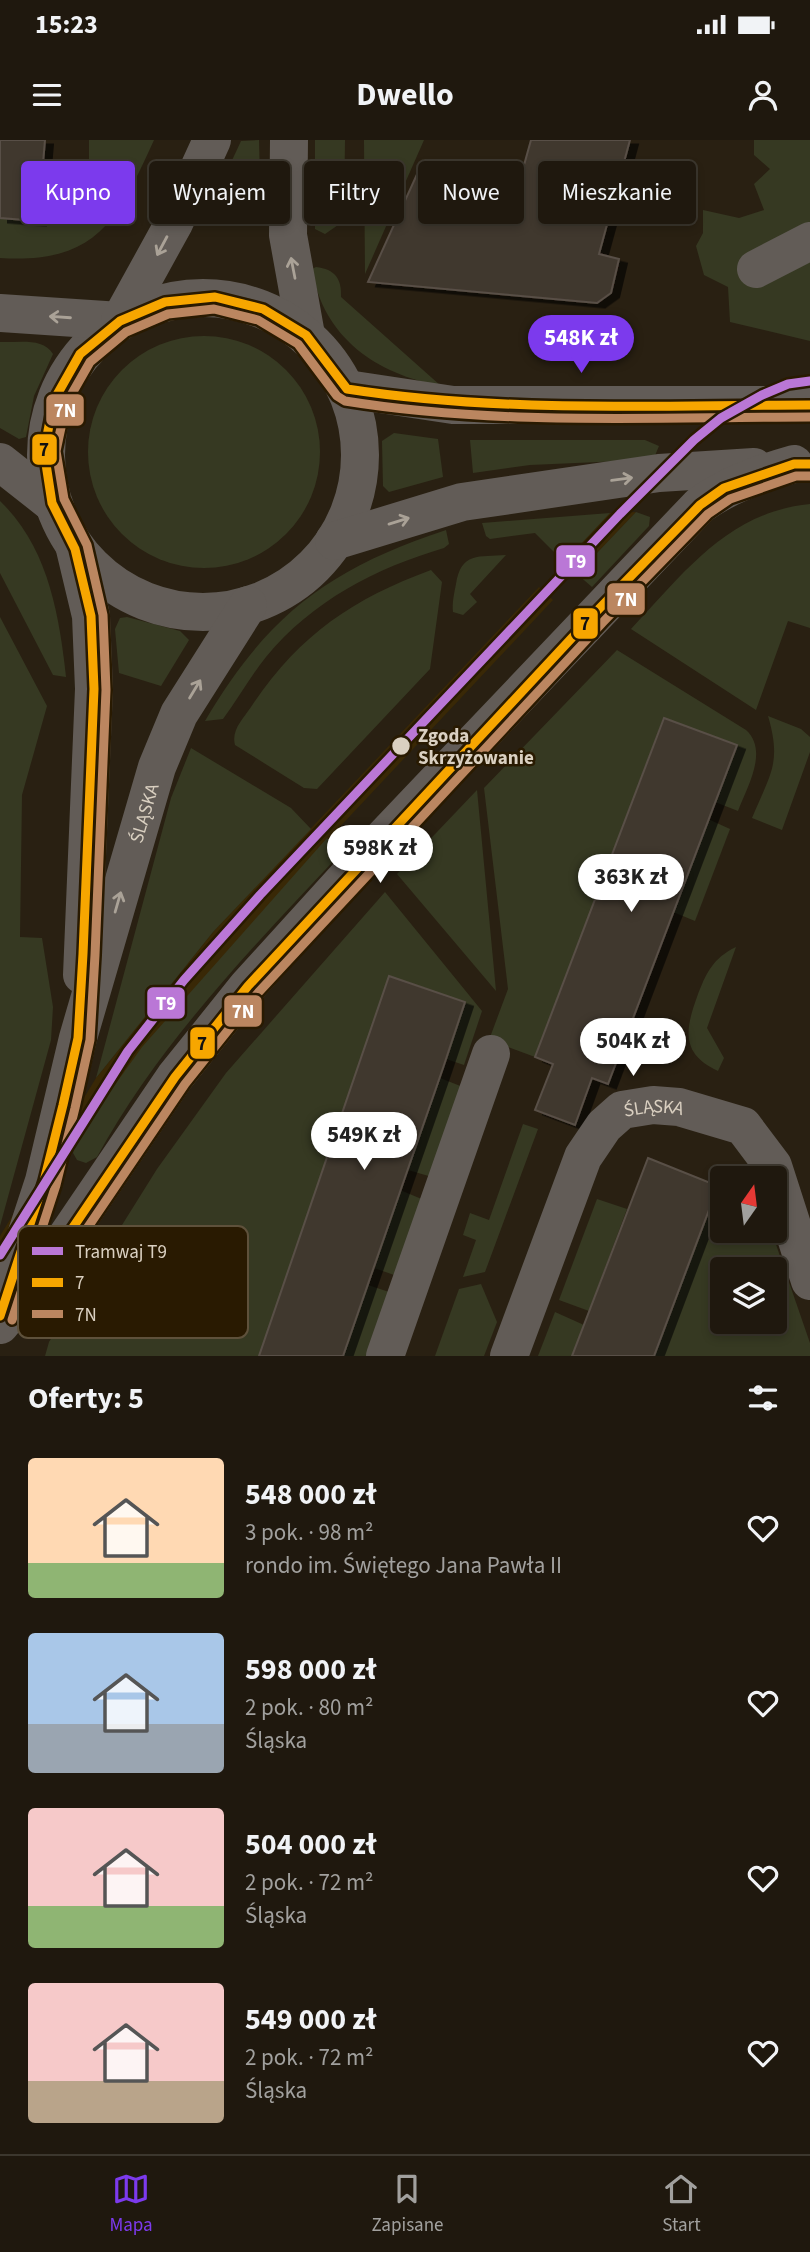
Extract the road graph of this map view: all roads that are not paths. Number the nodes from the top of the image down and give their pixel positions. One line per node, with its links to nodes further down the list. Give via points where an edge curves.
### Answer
1 (212, 140): 6 (street, one-way to 6, via 174,223)
2 (289, 140): 7 (street, one-way to 2, via 288,235)
3 (810, 241): 4 (street)
4 (756, 269)
5 (0, 313): 6 (street, one-way to 5)
6 (120, 321): 7 (street, via 165,302 215,297 263,309); 12 (street, via 80,354 54,400 44,451)
7 (306, 335): 8 (street)
8 (347, 389): 9 (street, via 453,405); 13 (street, via 360,443 359,478 350,511)
9 (810, 405)
10 (0, 462): 12 (street)
11 (802, 464): 13 (street, one-way to 11, via 462,502 659,473); 19 (street, via 724,488 700,505 248,986 175,1077)
12 (52, 503): 14 (street)
13 (334, 541): 15 (street, via 311,570 282,591)
14 (75, 549): 15 (street, via 102,578 135,598 172,610 210,613); 16 (street, ŚLĄSKA, via 91,616 94,689)
15 (248, 606): 16 (street, ŚLĄSKA, one-way to 15, via 157,767 179,714)
16 (78, 1038): 18 (street, ŚLĄSKA)
17 (491, 1054): 25 (street)
18 (29, 1226)
19 (74, 1226)
20 (18, 1261): 23 (street, ŚLĄSKA)
21 (810, 1281): 26 (street, ŚLĄSKA, via 773,1166 743,1126 679,1107 622,1110 604,1126 583,1157)
22 (18, 1303): 24 (street)
23 (0, 1316)
24 (0, 1325)
25 (384, 1356)
26 (509, 1356)

